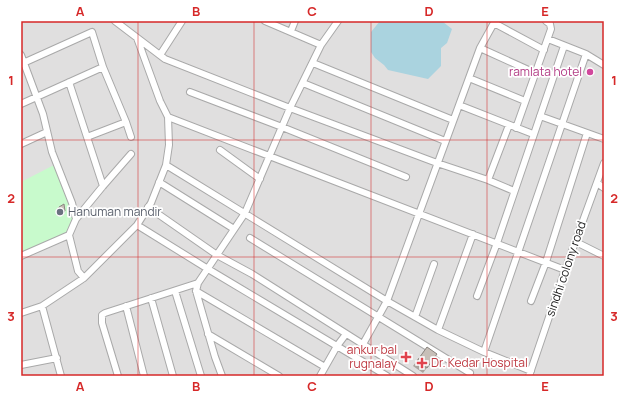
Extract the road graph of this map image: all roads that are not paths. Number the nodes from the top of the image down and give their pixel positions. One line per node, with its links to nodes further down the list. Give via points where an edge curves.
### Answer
1 (115, 21): 9 (street)
2 (182, 21): 17 (street)
3 (265, 21): 8 (street)
4 (296, 21): 8 (street)
5 (338, 21): 11 (street)
6 (546, 21): 10 (street, via 551,26)
7 (494, 22): 13 (street); 14 (street)
8 (291, 31): 11 (street)
9 (137, 38): 17 (street); 33 (street)
10 (548, 39): 12 (street); 14 (street)
11 (321, 45): 19 (street)
12 (564, 46): 15 (street); 32 (street)
13 (480, 48): 22 (street); 23 (street)
14 (544, 50): 22 (street)
15 (586, 54): 20 (street); 36 (street)
16 (21, 55): 18 (street)
17 (160, 55): 31 (street)
18 (22, 63): 21 (street, via 92,32); 27 (street)
19 (313, 63): 25 (street); 34 (street)
20 (604, 65)
21 (103, 67): 24 (street); 35 (street)
22 (535, 73): 28 (street)
23 (469, 78): 28 (street); 30 (street)
24 (69, 82): 27 (street); 43 (street)
25 (303, 83): 31 (street); 46 (street)
26 (190, 92): 38 (street)
27 (36, 97): 29 (street); 40 (street)
28 (525, 101): 39 (street)
29 (21, 104)
30 (459, 105): 34 (street); 37 (street)
31 (290, 108): 38 (street); 52 (street)
32 (540, 116): 36 (street); 42 (street)
33 (168, 117): 50 (street); 53 (street, via 169,145)
34 (453, 120): 46 (street)
35 (126, 122): 43 (street); 44 (street)
36 (562, 124): 41 (street); 73 (street)
37 (509, 125): 39 (street); 56 (street)
38 (282, 127): 50 (street); 54 (street)
39 (516, 128): 42 (street)
40 (47, 132): 47 (street); 65 (street)
41 (588, 133): 45 (street); 77 (street)
42 (533, 134): 61 (street)
43 (87, 137): 59 (street)
44 (131, 137)
45 (604, 139)
46 (446, 141): 52 (street)
47 (21, 144)
48 (220, 150): 55 (street)
49 (131, 154): 59 (street)
50 (270, 155): 55 (street); 64 (street)
51 (604, 163): 58 (street, sindhi colony road)
52 (437, 164): 56 (street); 64 (street)
53 (166, 165): 57 (street); 63 (street)
54 (406, 177)
55 (260, 179): 63 (street)
56 (488, 180): 61 (street)
57 (159, 182): 62 (street); 67 (street)
58 (597, 183): 60 (street); 71 (street, sindhi colony road)
59 (103, 186): 65 (street)
60 (604, 188)
61 (514, 191): 72 (street)
62 (148, 207): 66 (street); 74 (street)
63 (245, 213): 67 (street); 87 (street)
64 (420, 214): 68 (street); 87 (street)
65 (76, 219): 69 (street)
66 (137, 225): 79 (street); 81 (street)
67 (234, 229): 74 (street)
68 (473, 234): 72 (street); 94 (street)
69 (69, 235): 75 (street); 81 (street, via 78,271)
70 (250, 238): 93 (street)
71 (576, 242): 76 (street); 80 (street, sindhi colony road)
72 (497, 243): 73 (street); 85 (street)
73 (518, 251): 77 (street); 99 (street)
74 (217, 255): 79 (street); 96 (street, via 252,274)
75 (21, 256)
76 (604, 256)
77 (546, 262): 80 (street); 88 (street)
78 (434, 264): 92 (street)
79 (208, 269): 82 (street); 98 (street)
80 (565, 270): 104 (street, sindhi colony road)
81 (84, 278): 89 (street)
82 (198, 283): 83 (street); 84 (street)
83 (174, 291): 86 (street); 109 (street)
84 (196, 291): 95 (street); 102 (street)
85 (477, 296)
86 (151, 298): 90 (street); 108 (street)
87 (387, 301): 92 (street); 93 (street)
88 (531, 302)
89 (42, 306): 91 (street); 100 (street)
90 (126, 306): 106 (street, via 105,313 101,318); 107 (street)
91 (21, 313)
92 (415, 316): 94 (street)
93 (378, 317): 97 (street); 103 (street)
94 (438, 330): 99 (street)
95 (208, 334): 110 (street); 111 (street)
96 (346, 334): 97 (street); 98 (street)
97 (363, 344): 114 (street)
98 (337, 346): 102 (street); 113 (street)
99 (484, 352): 104 (street)
100 (57, 358): 101 (street); 105 (street)
101 (21, 365)
102 (325, 367): 112 (street)
103 (470, 373)
104 (530, 373)
105 (62, 376)
106 (118, 376)
107 (144, 376)
108 (173, 376)
109 (201, 376)
110 (222, 376)
111 (279, 376)
112 (320, 376)
113 (387, 376)
114 (413, 376)

